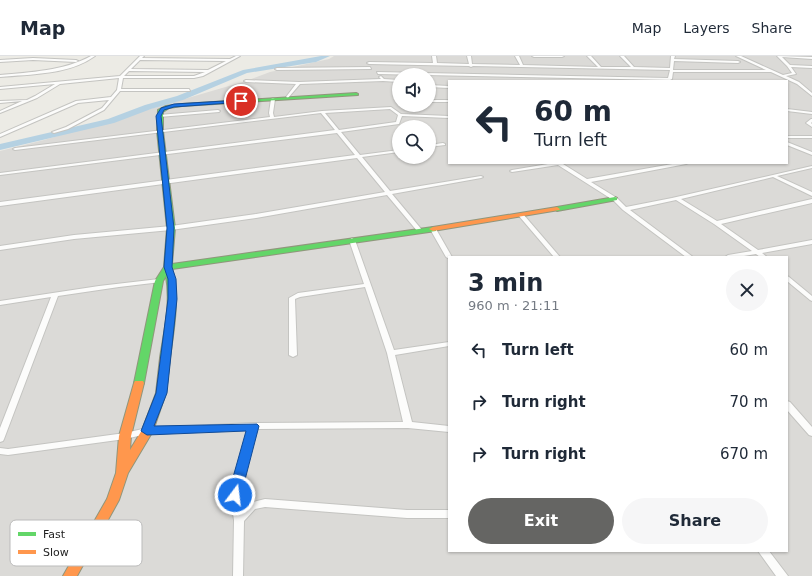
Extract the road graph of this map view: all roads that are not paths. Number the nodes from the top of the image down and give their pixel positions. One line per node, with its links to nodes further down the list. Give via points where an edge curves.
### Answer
1 (93, 56): 19 (street)
2 (142, 56): 16 (street)
3 (238, 56): 17 (street)
4 (401, 56): 21 (street)
5 (434, 56): 22 (street)
6 (469, 56): 23 (street)
7 (517, 56): 24 (street)
8 (534, 56): 9 (street); 25 (street)
9 (562, 56)
10 (589, 56): 26 (street)
11 (622, 56): 30 (street)
12 (738, 56): 36 (street)
13 (780, 56): 15 (street); 27 (street)
14 (673, 58): 20 (street); 33 (street)
15 (812, 58)
16 (139, 60): 17 (street); 32 (street)
17 (232, 60): 35 (street)
18 (0, 61): 19 (street, via 33,59)
19 (82, 62): 34 (street)
20 (738, 62)
21 (399, 63): 22 (street); 29 (street, via 368,61)
22 (435, 64): 23 (street)
23 (471, 66): 24 (street)
24 (522, 66): 25 (street)
25 (542, 66): 26 (street)
26 (600, 66): 30 (street)
27 (789, 66): 28 (street); 40 (street, via 793,74)
28 (812, 67)
29 (370, 68): 31 (street); 37 (street)
30 (633, 68): 33 (street)
31 (276, 69)
32 (128, 70): 35 (street); 41 (street)
33 (671, 70): 36 (street); 44 (street, via 669,79)
34 (44, 71): 38 (street); 39 (street)
35 (210, 71): 41 (street, via 194,77)
36 (771, 71): 40 (street)
37 (378, 73): 43 (street); 44 (street)
38 (0, 76)
39 (40, 76)
40 (782, 76): 56 (street, via 798,83)
41 (121, 77): 47 (street); 53 (street)
42 (36, 80): 49 (street)
43 (383, 80): 46 (street); 48 (street)
44 (637, 80)
45 (246, 81): 48 (street)
46 (392, 81)
47 (60, 83): 49 (street); 59 (street)
48 (299, 83): 58 (street)
49 (32, 85): 52 (street)
50 (436, 86): 51 (street)
51 (448, 87)
52 (0, 88)
53 (119, 90): 54 (street); 57 (street)
54 (189, 90)
55 (356, 94): 58 (street)
56 (812, 95)
57 (113, 98): 76 (street, via 99,112); 78 (street, via 77,102)
58 (288, 98): 60 (street)
59 (32, 99): 63 (street); 66 (street)
60 (273, 100): 70 (street, via 174,105 162,109); 72 (street)
61 (436, 101): 62 (street)
62 (448, 101)
63 (0, 102)
64 (788, 110): 68 (street)
65 (218, 111): 70 (street)
66 (0, 112)
67 (322, 112): 69 (street, via 391,108); 72 (street); 77 (street)
68 (812, 113)
69 (400, 115): 71 (street); 77 (street, via 396,124)
70 (159, 116): 75 (street)
71 (448, 117)
72 (272, 118): 75 (street)
73 (812, 120): 74 (street, via 808,123)
74 (812, 126)
75 (160, 131): 84 (street); 86 (street)
76 (54, 132)
77 (338, 132): 86 (street); 88 (street)
78 (0, 136)
79 (788, 137): 80 (street)
80 (812, 137)
81 (443, 144): 82 (street)
82 (436, 145)
83 (789, 145): 87 (street)
84 (15, 149)
85 (392, 153): 88 (street)
86 (162, 154): 94 (street); 98 (street)
87 (812, 154)
88 (359, 157): 98 (street); 99 (street)
89 (555, 164): 93 (street)
90 (562, 164): 97 (street)
91 (680, 164): 97 (street)
92 (812, 167): 95 (street)
93 (512, 171)
94 (0, 174)
95 (775, 176): 100 (street); 102 (street)
96 (481, 177): 99 (street)
97 (586, 181): 101 (street)
98 (165, 182): 104 (street); 108 (street)
99 (388, 193): 108 (street); 110 (street)
100 (812, 194)
101 (615, 199): 105 (street); 106 (street)
102 (677, 199): 105 (street); 107 (street)
103 (812, 201): 107 (street)
104 (0, 204)
105 (625, 209): 117 (street)
106 (521, 215): 109 (street); 116 (street)
107 (716, 223): 114 (street)
108 (171, 228): 113 (street, via 67,238); 120 (street)
109 (433, 229): 110 (street); 115 (street)
110 (420, 231): 111 (street)
111 (352, 240): 120 (street); 123 (street)
112 (812, 242): 114 (street)
113 (0, 248)
114 (757, 251): 118 (street); 119 (street)
115 (448, 256)
116 (556, 256)
117 (689, 256)
118 (733, 256)
119 (763, 256)
120 (168, 267): 122 (street); 134 (street, via 172,279 172,299 161,393)
121 (788, 279): 125 (street)
122 (159, 281): 124 (street); 136 (street)
123 (368, 285): 128 (street); 129 (street, via 292,298)
124 (55, 295): 126 (street); 137 (street)
125 (812, 299)
126 (0, 303)
127 (448, 344): 128 (street)
128 (391, 353): 131 (street)
129 (293, 355)
130 (788, 405): 135 (street)
131 (408, 425): 132 (street); 133 (street)
132 (253, 426): 134 (street); 142 (street, via 235,495)
133 (448, 429)
134 (147, 431): 136 (street); 139 (street)
135 (812, 433)
136 (125, 436): 138 (street); 139 (street)
137 (0, 439)
138 (0, 451)
139 (122, 473): 141 (street, via 113,500)
140 (448, 514): 142 (street, via 407,514 265,503 252,506)
141 (102, 520)
142 (239, 520): 146 (street)
143 (764, 552): 147 (street)
144 (76, 566): 145 (street)
145 (70, 576)
146 (238, 576)
147 (783, 576)

